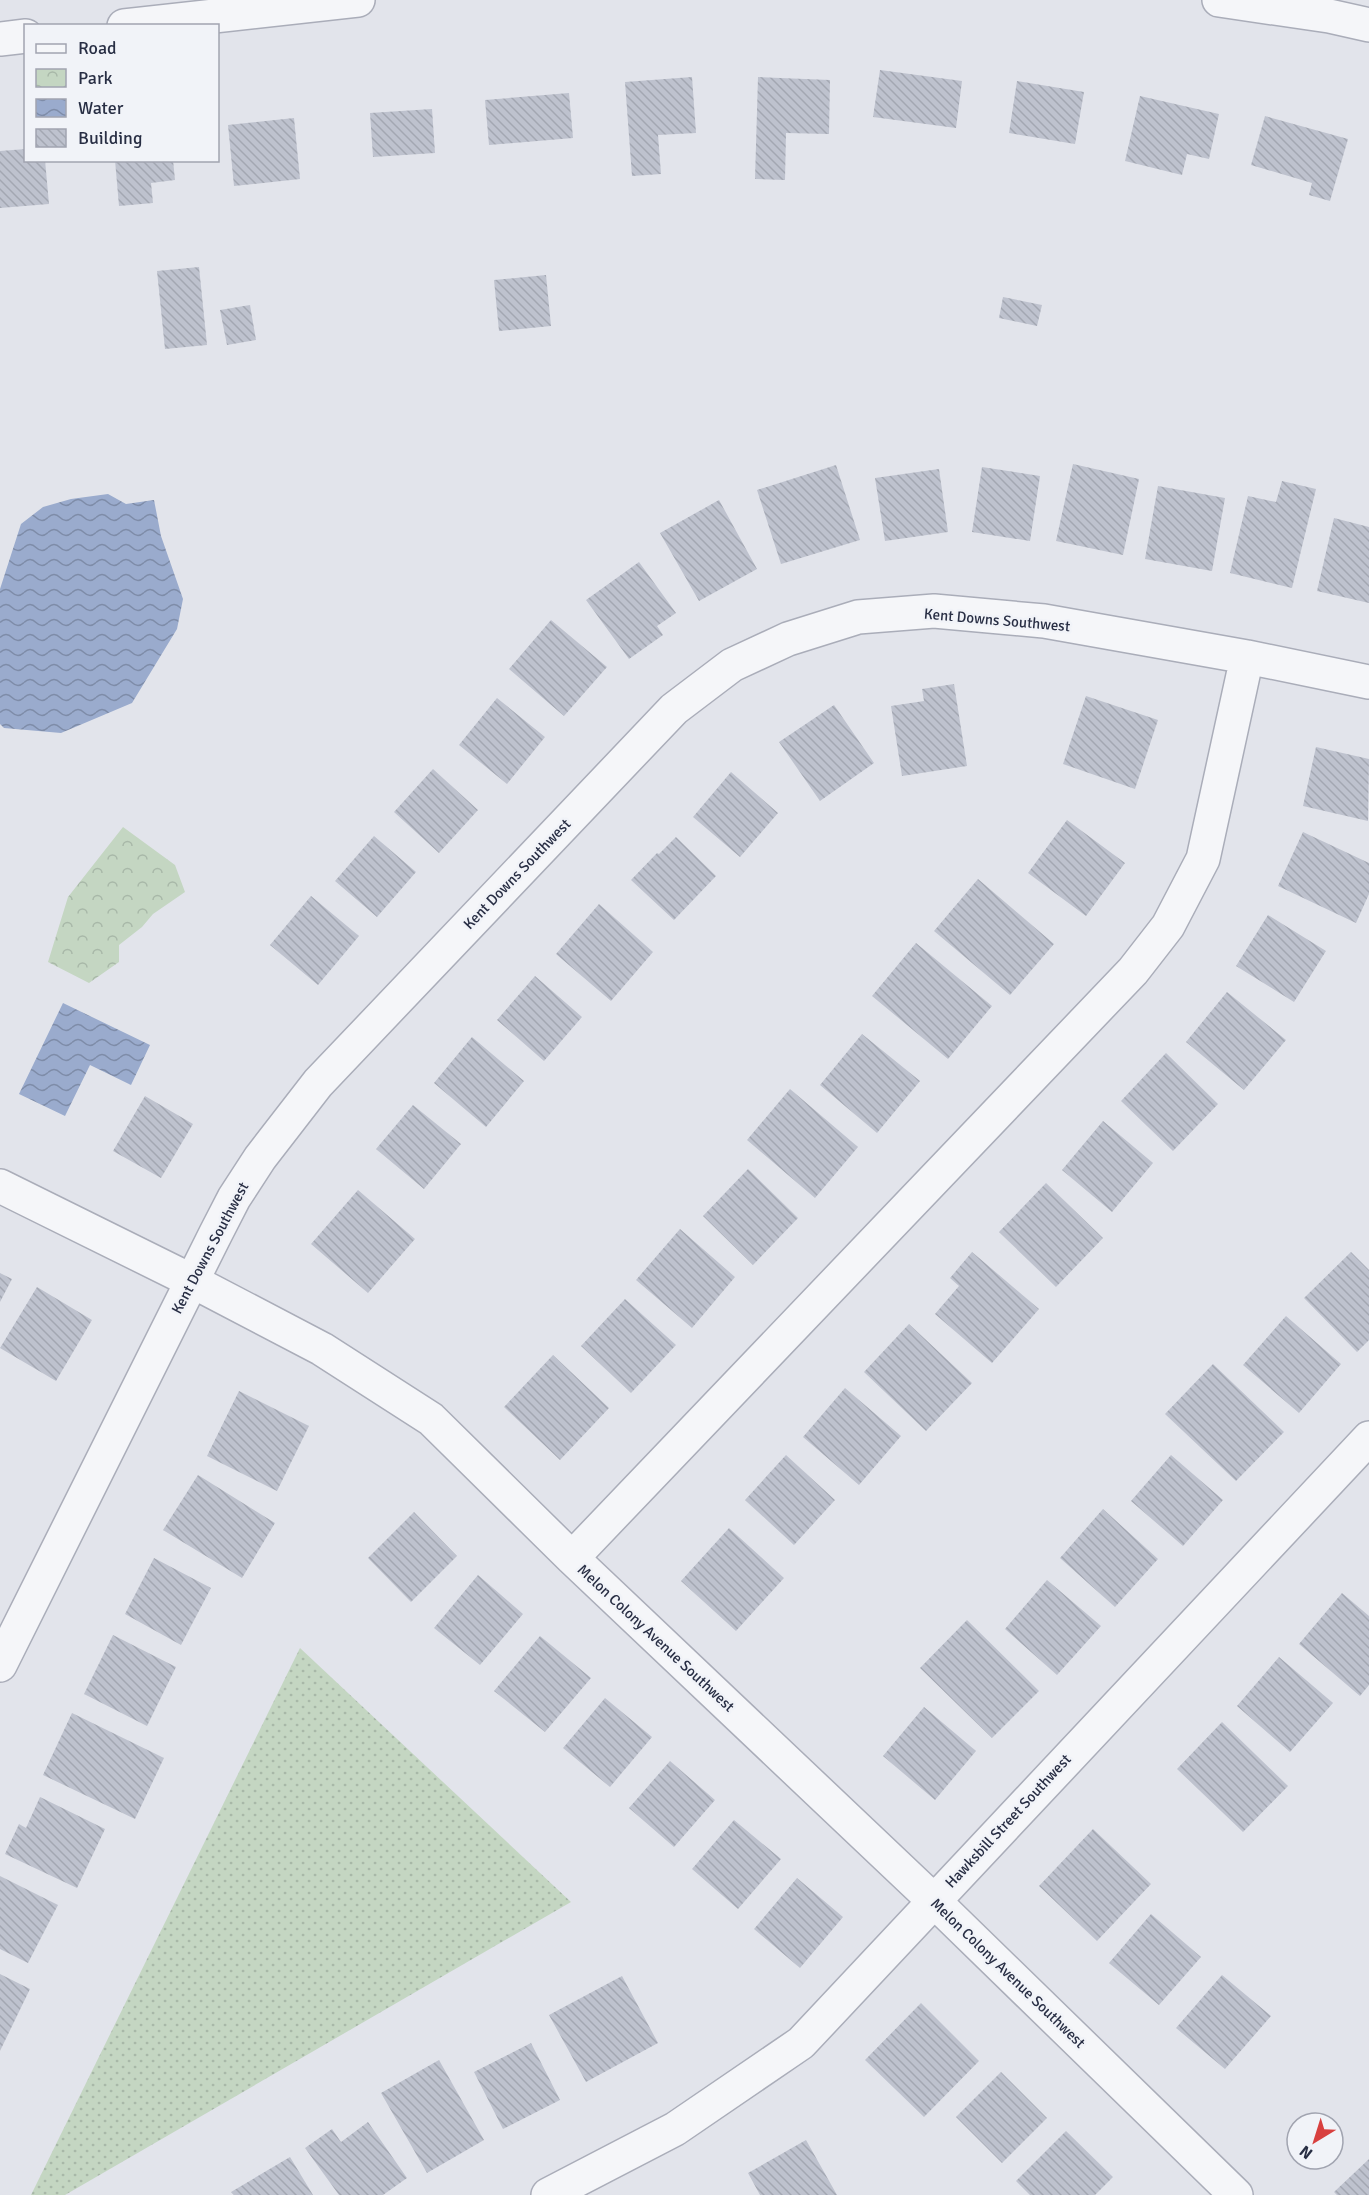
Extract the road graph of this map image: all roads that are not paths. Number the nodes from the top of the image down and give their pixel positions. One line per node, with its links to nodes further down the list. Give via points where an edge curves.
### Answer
1 (358, 0): 3 (street)
2 (1219, 0): 4 (street)
3 (142, 24)
4 (1369, 25)
5 (24, 36): 6 (street)
6 (0, 39)
7 (1247, 657): 8 (street, Kent Downs Southwest); 10 (street, Kent Downs Southwest, via 1044,621 934,611 858,617 788,639 732,665 674,709 318,1083 234,1198); 12 (street, via 1203,859 1168,926 1133,971)
8 (1369, 682)
9 (0, 1186): 10 (street, Melon Colony Avenue Southwest)
10 (192, 1281): 12 (street, Melon Colony Avenue Southwest, via 322,1349 432,1419); 13 (street, Kent Downs Southwest)
11 (1369, 1438): 14 (street, Hawksbill Street Southwest)
12 (572, 1558): 14 (street, Melon Colony Avenue Southwest)
13 (0, 1665)
14 (933, 1900): 15 (street, Hawksbill Street Southwest, via 801,2043 675,2129); 16 (street, Melon Colony Avenue Southwest)
15 (548, 2195)
16 (1236, 2195)

